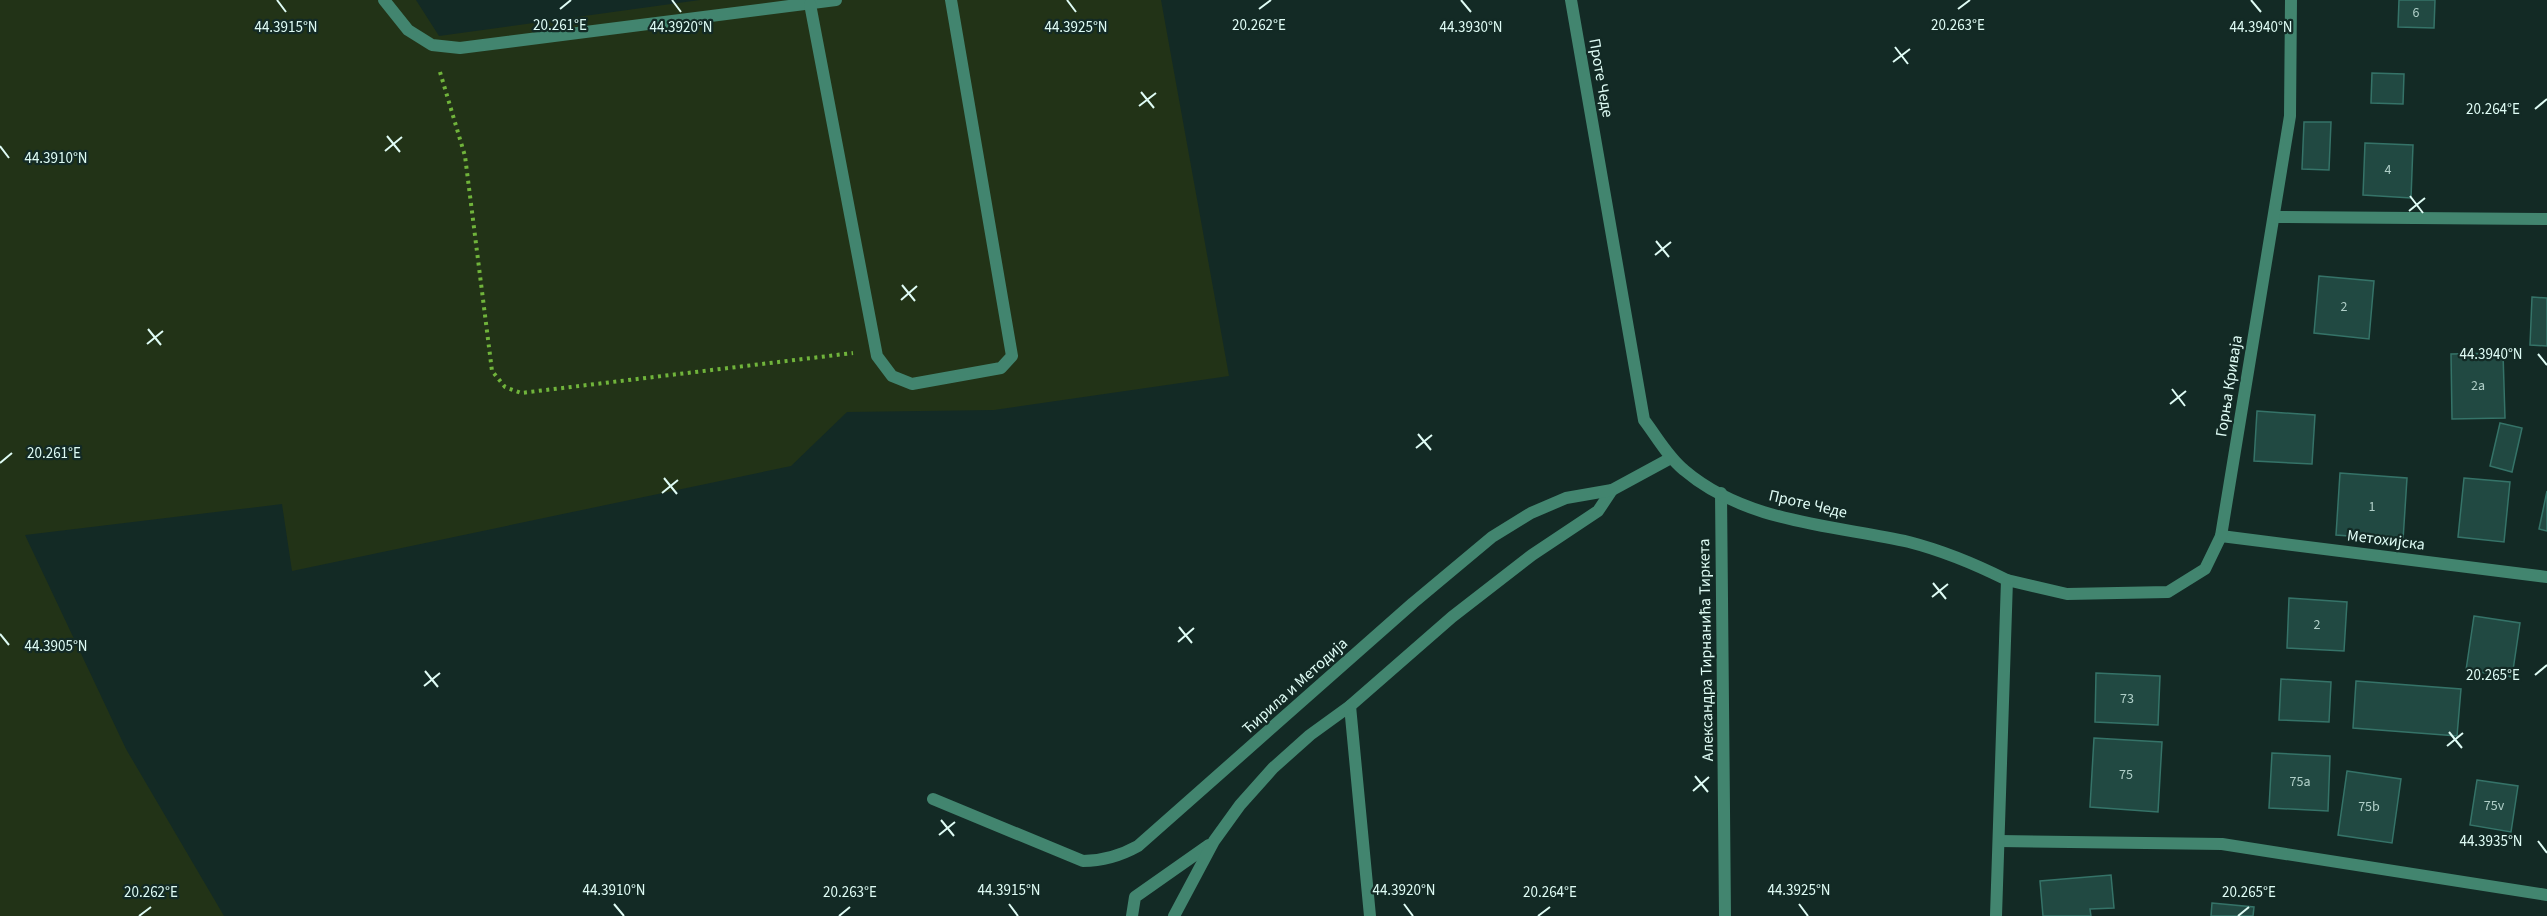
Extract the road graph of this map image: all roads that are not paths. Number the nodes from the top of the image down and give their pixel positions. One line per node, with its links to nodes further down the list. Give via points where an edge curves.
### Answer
1 (384, 0): 6 (street, via 408,30 432,45 460,48)
2 (836, 0): 6 (street)
3 (951, 0): 6 (street, via 1012,356 1001,368 912,384 892,376 876,350)
4 (1571, 0): 9 (street, Проте Чеде, via 1644,420)
5 (2291, 0): 7 (street, Горња Криваја, via 2290,116)
6 (810, 4)
7 (2274, 217): 8 (street); 12 (street, Горња Криваја)
8 (2547, 219)
9 (1671, 458): 10 (street, Ћирила и Методија); 11 (street, Проте Чеде, via 1685,472)
10 (1611, 490): 15 (street, via 1598,511 1532,555 1452,617); 16 (street, Ћирила и Методија, via 1566,498 1531,513 1492,537 1138,846 1121,855 1083,861)
11 (1720, 493): 14 (street, Проте Чеде, via 1768,514 1959,556); 23 (street, Александра Тирнанића Тиркета)
12 (2221, 536): 13 (street, Метохијска); 14 (street, Горња Криваја, via 2205,569 2168,592 2067,594)
13 (2547, 577)
14 (2007, 580): 18 (street)
15 (1350, 706): 17 (street, via 1273,768); 22 (street)
16 (933, 799)
17 (1214, 841): 20 (street, via 1135,897); 21 (street)
18 (1999, 841): 19 (street, via 2222,844); 24 (street)
19 (2547, 895)
20 (1132, 916)
21 (1174, 916)
22 (1370, 916)
23 (1725, 916)
24 (1996, 916)

